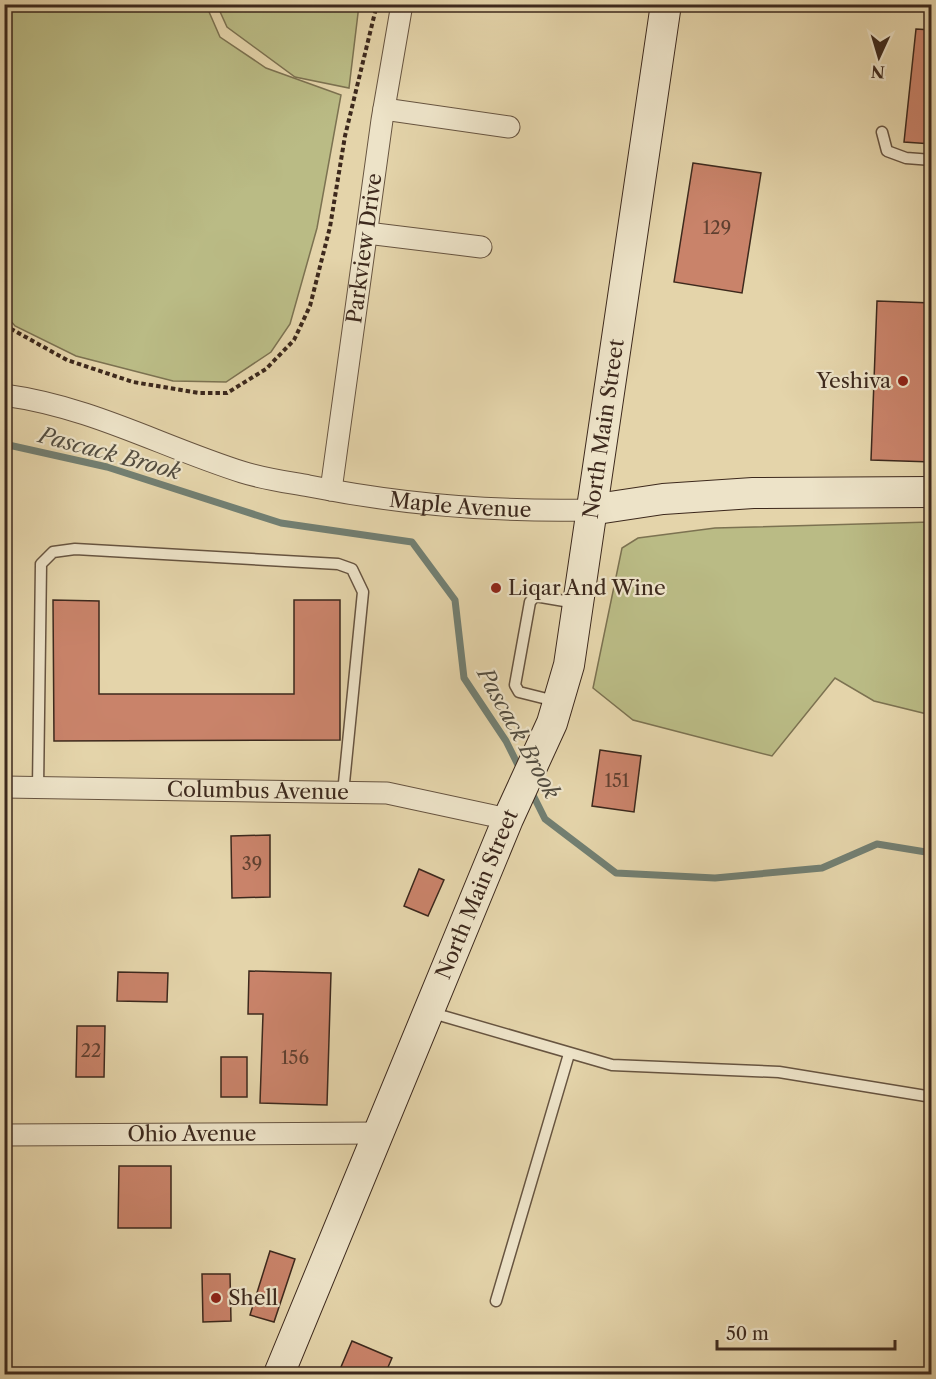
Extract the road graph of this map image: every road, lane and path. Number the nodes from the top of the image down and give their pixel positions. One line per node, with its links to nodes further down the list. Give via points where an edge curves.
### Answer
1 (377, 4): 10 (path, via 310,306 294,340 266,369 227,393 199,393 133,382 67,360)
2 (402, 4): 4 (street, Parkview Drive)
3 (666, 4): 14 (main road, North Main Street)
4 (384, 109): 5 (street); 8 (street, Parkview Drive)
5 (509, 127)
6 (882, 132): 7 (lane, via 887,151 906,158)
7 (932, 160)
8 (367, 233): 9 (street); 12 (street, Parkview Drive)
9 (481, 248)
10 (4, 325)
11 (4, 395): 12 (street, Maple Avenue, via 35,399 108,420 243,473)
12 (331, 490): 14 (street, Maple Avenue, via 423,506 513,512)
13 (932, 492): 14 (main road, Maple Avenue, via 753,493 663,499)
14 (590, 510): 15 (main road, North Main Street)
15 (578, 603): 16 (main road, North Main Street, via 569,665); 16 (lane, via 535,596 530,602 515,685 519,692)
16 (558, 702): 20 (main road, North Main Street)
17 (4, 787): 18 (street, Columbus Avenue)
18 (38, 788): 19 (street, Columbus Avenue); 19 (lane, via 41,564 53,552 75,549 338,564 352,569 363,592)
19 (343, 793): 20 (street, Columbus Avenue, via 387,793)
20 (513, 808): 21 (main road, North Main Street)
21 (429, 1012): 22 (lane); 24 (main road, North Main Street)
22 (569, 1054): 23 (lane, via 612,1065 779,1072); 26 (lane)
23 (932, 1097)
24 (380, 1133): 25 (street, Ohio Avenue); 27 (main road, North Main Street)
25 (4, 1135)
26 (496, 1300)
27 (279, 1374)

